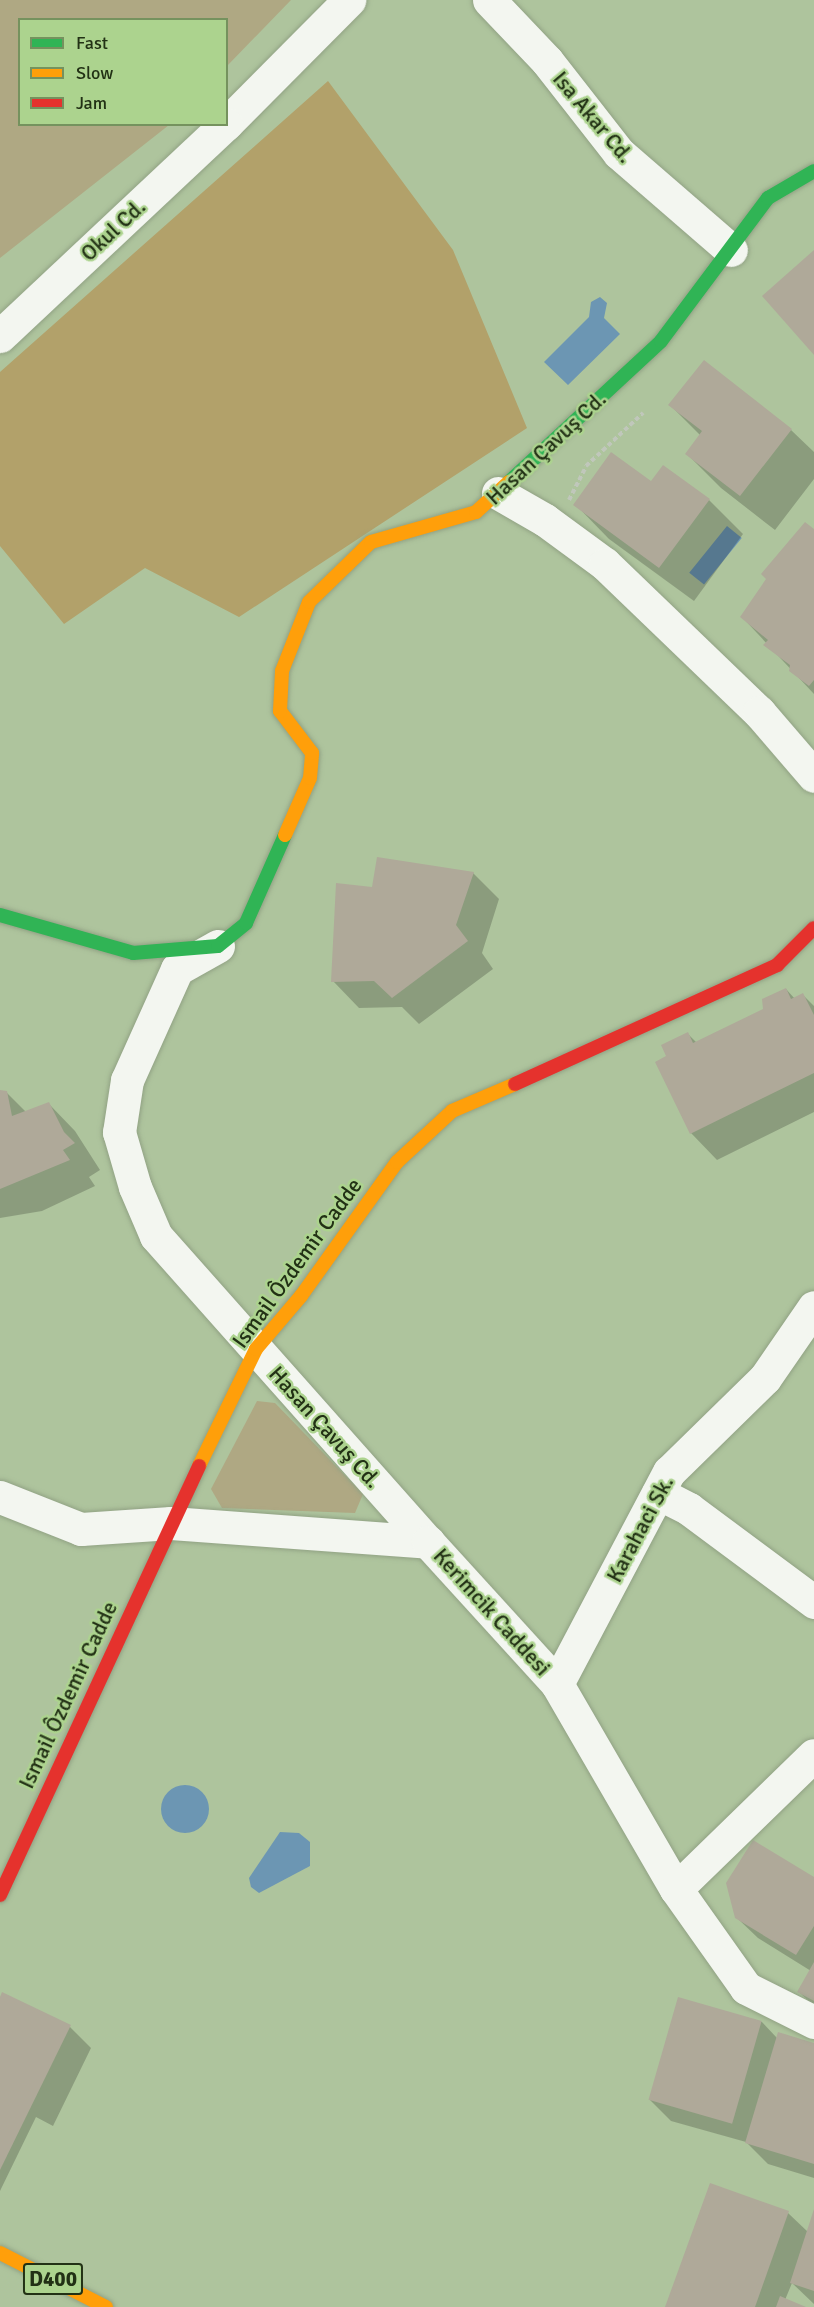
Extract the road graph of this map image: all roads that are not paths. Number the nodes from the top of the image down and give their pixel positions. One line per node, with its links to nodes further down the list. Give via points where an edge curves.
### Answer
1 (349, 0): 3 (street, Okul Cd.)
2 (489, 0): 6 (street, Isa Akar Cd., via 547,61 619,153)
3 (228, 122)
4 (224, 126): 7 (street, Okul Cd.)
5 (814, 171): 6 (main road, Hasan Çavuş Cd., via 768,198)
6 (731, 250): 8 (main road, Hasan Çavuş Cd., via 661,341)
7 (0, 336)
8 (498, 493): 9 (street, via 605,564 759,712); 12 (main road, Hasan Çavuş Cd., via 476,512 371,542 309,602 282,671 280,711 312,753 310,778 246,922)
9 (814, 776)
10 (0, 915): 12 (main road, via 133,953)
11 (812, 934): 14 (main road, Ismail Ôzdemir Cadde, via 777,965 582,1056 452,1111 397,1162 301,1296)
12 (218, 946): 14 (street, Hasan Çavuş Cd., via 177,969 127,1080 120,1132 135,1187 156,1236)
13 (814, 1307): 15 (street, Karahaci Sk., via 765,1378 669,1472)
14 (256, 1349): 17 (main road, Ismail Ôzdemir Cadde); 18 (street, Hasan Çavuş Cd.)
15 (658, 1492): 19 (street, via 689,1509); 20 (street, Karahaci Sk.)
16 (0, 1497): 17 (street, Kerimcik Caddesi, via 81,1529)
17 (171, 1523): 18 (street, Kerimcik Caddesi); 23 (main road, Ismail Ôzdemir Cadde)
18 (428, 1542): 20 (street, Kerimcik Caddesi)
19 (814, 1602)
20 (557, 1684): 22 (street, Kerimcik Caddesi)
21 (814, 1755): 22 (street)
22 (676, 1889): 24 (street, Kerimcik Caddesi, via 746,1988)
23 (0, 1895)
24 (814, 2022)
25 (0, 2253): 26 (main road, D400)
26 (106, 2307)

